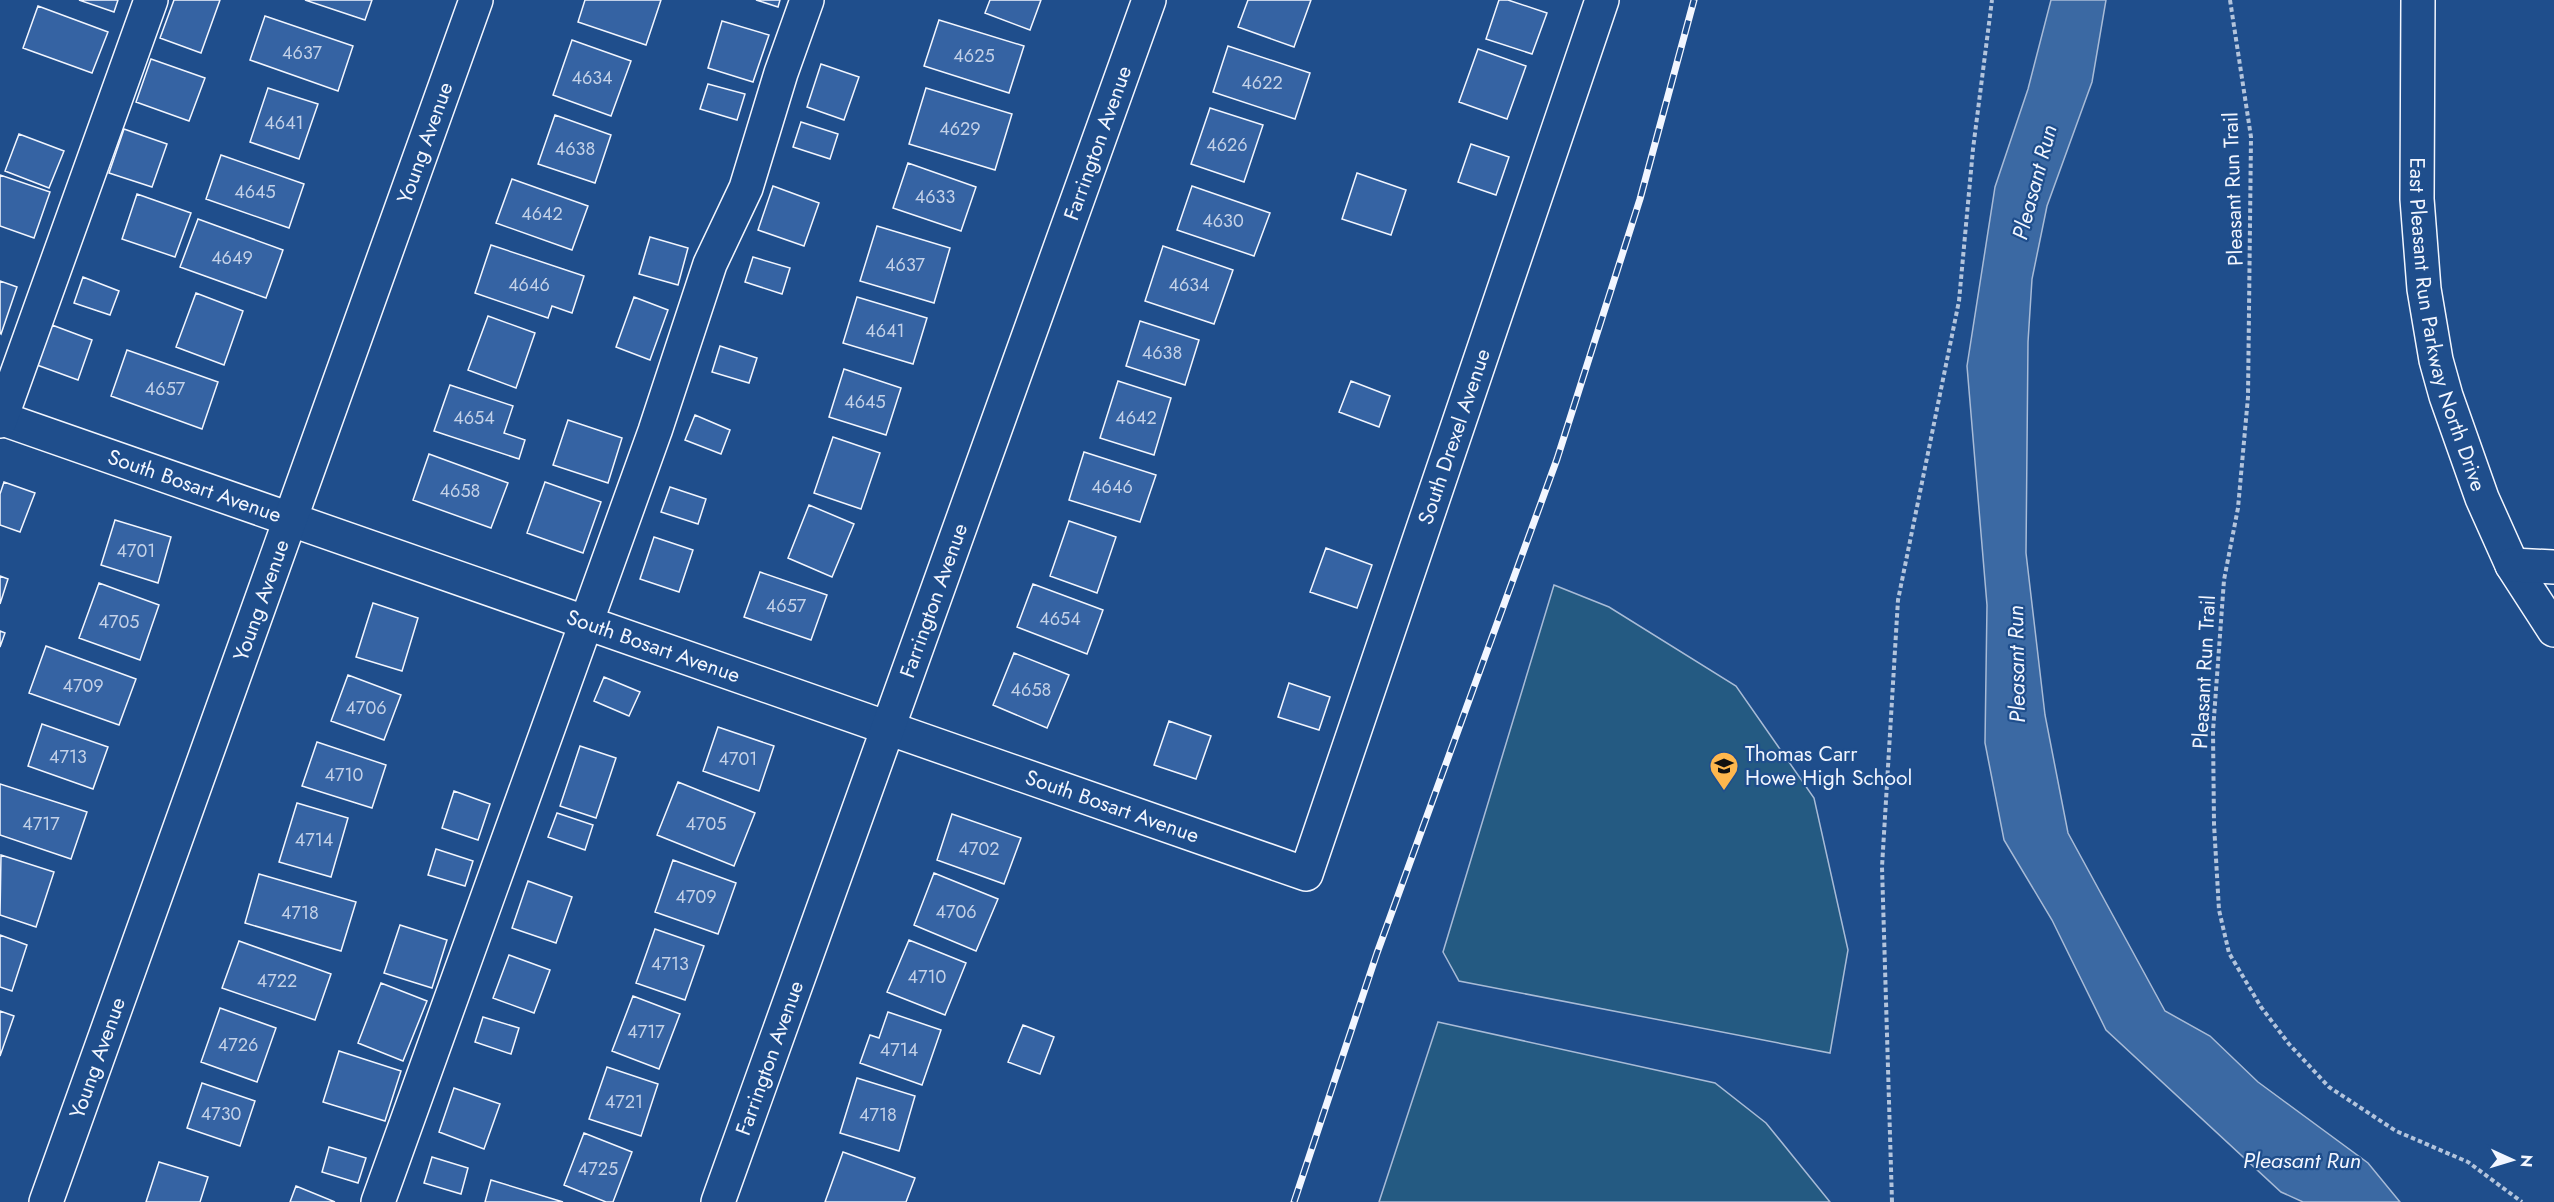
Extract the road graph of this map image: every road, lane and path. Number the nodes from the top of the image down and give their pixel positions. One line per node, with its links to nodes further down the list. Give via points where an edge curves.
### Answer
1 (151, 0): 9 (street)
2 (476, 0): 10 (street, Young Avenue)
3 (807, 0): 13 (street, via 746,188 710,264)
4 (1149, 0): 15 (street, Farrington Avenue)
5 (1602, 0): 16 (street, South Drexel Avenue)
6 (1992, 0): 20 (path, via 1959,301 1898,600 1882,867)
7 (2230, 0): 21 (path, Pleasant Run Trail, via 2251,148 2248,397 2238,508 2224,580 2213,731 2219,910 2229,953 2261,1007 2329,1087 2396,1131 2468,1162)
8 (2418, 0): 11 (street, East Pleasant Run Parkway North Drive, via 2417,199 2427,308 2446,396 2475,481)
9 (0, 419): 10 (street, South Bosart Avenue)
10 (291, 519): 13 (street, South Bosart Avenue); 17 (street, Young Avenue)
11 (2512, 565): 12 (street); 14 (street, East Pleasant Run Parkway North Drive)
12 (2554, 567)
13 (586, 623): 15 (street, South Bosart Avenue); 18 (street)
14 (2554, 630)
15 (887, 728): 16 (street, South Bosart Avenue); 19 (street, Farrington Avenue)
16 (1306, 874)
17 (46, 1202)
18 (378, 1202)
19 (718, 1202)
20 (1892, 1202)
21 (2522, 1202)

